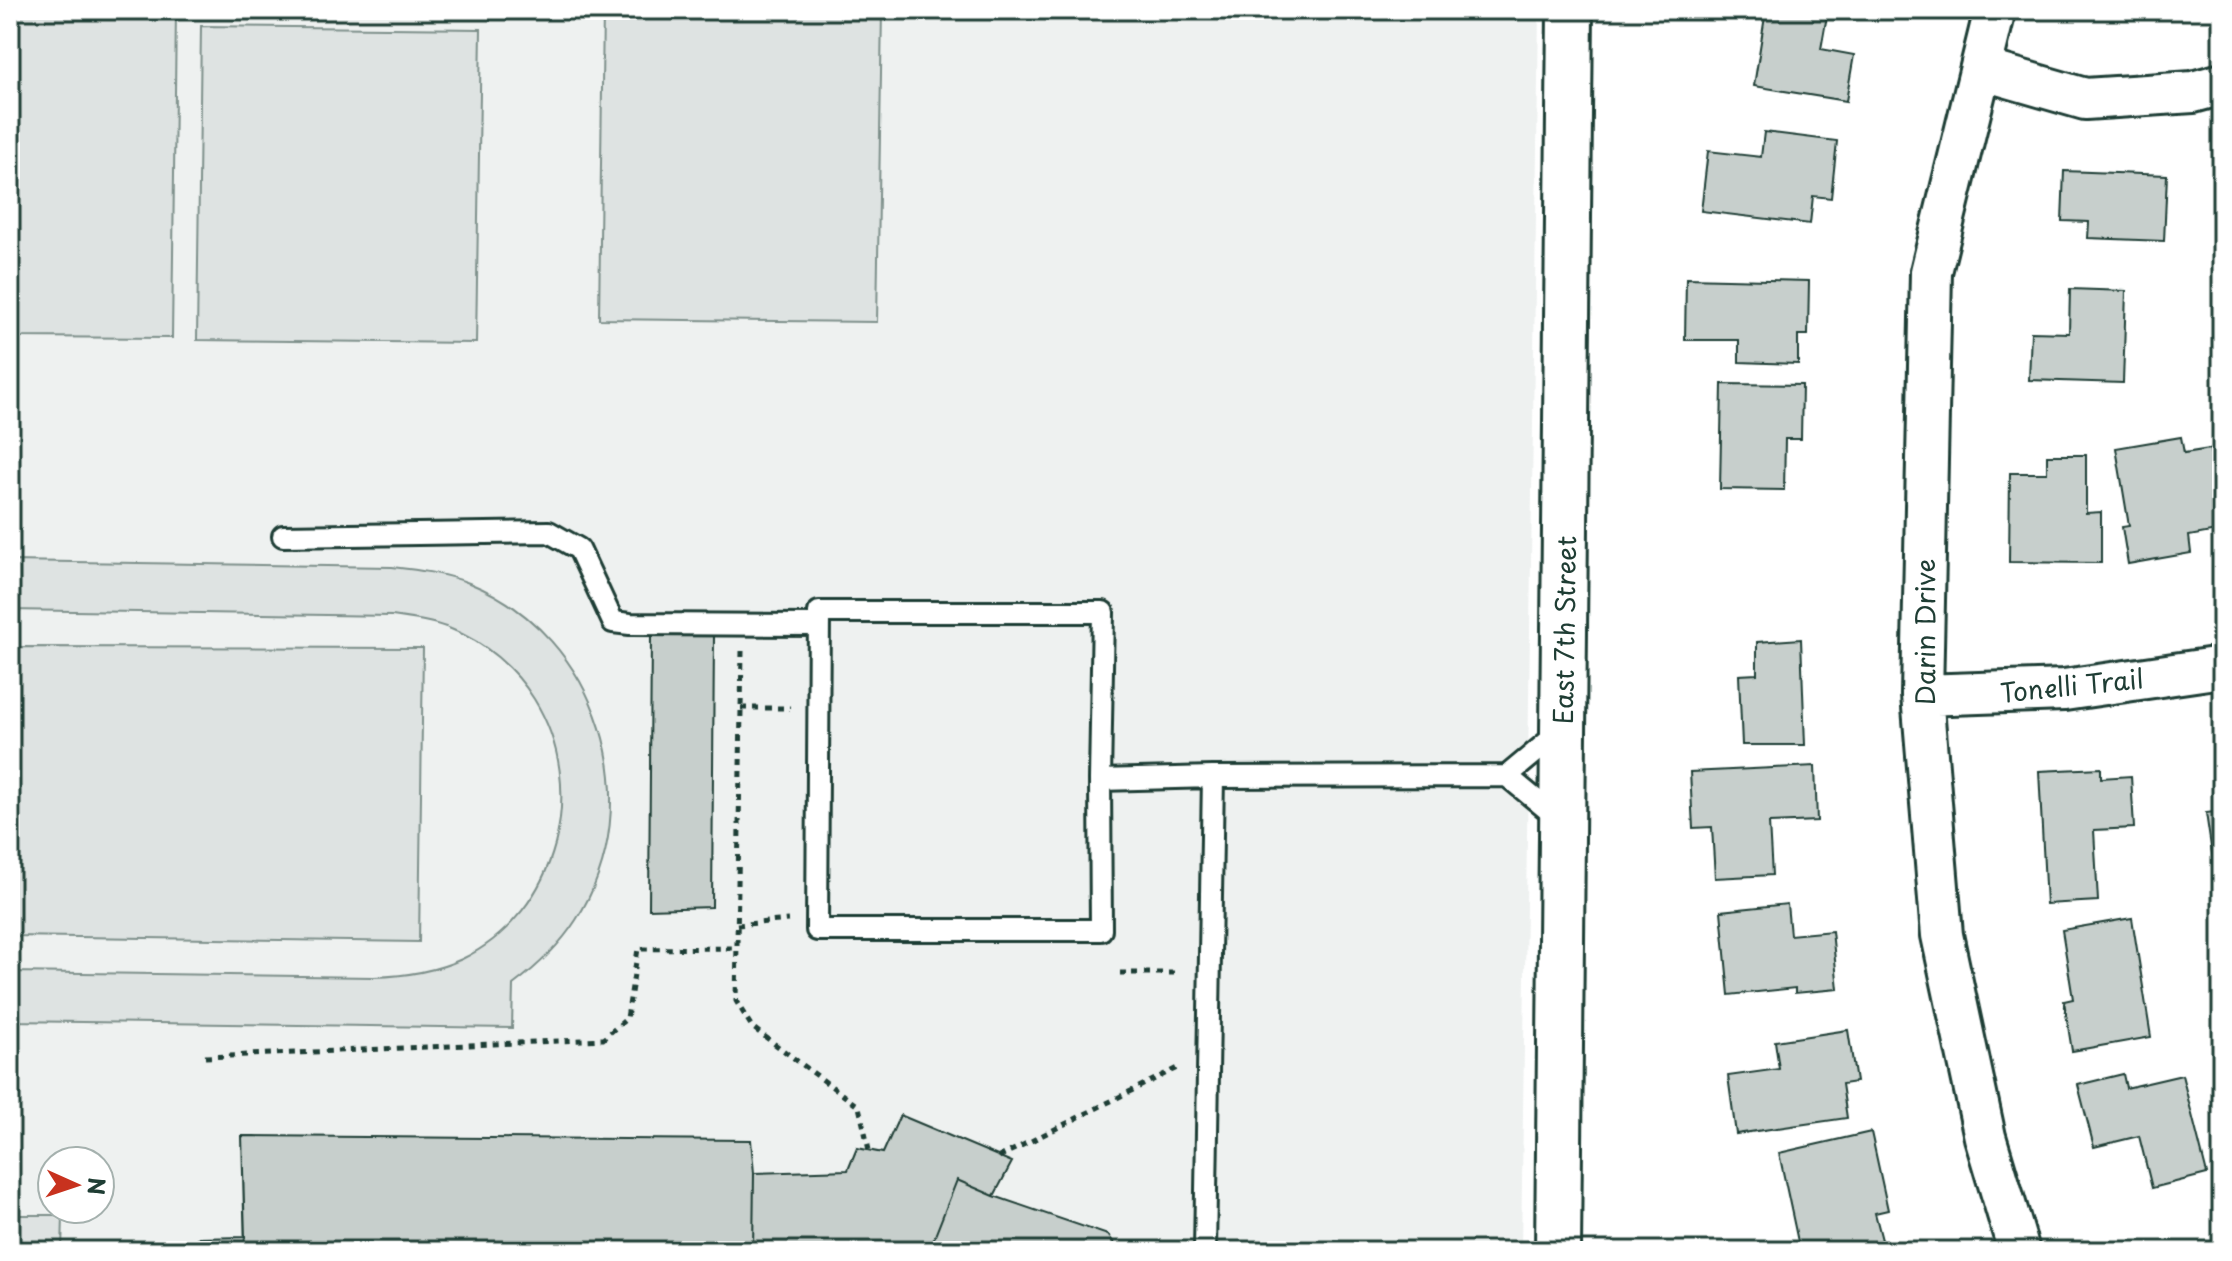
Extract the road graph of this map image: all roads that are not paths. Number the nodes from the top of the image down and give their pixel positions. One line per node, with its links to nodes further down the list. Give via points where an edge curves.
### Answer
1 (1570, 10): 9 (street, East 7th Street)
2 (1995, 10): 3 (street, Darin Drive)
3 (1981, 69): 4 (street, via 2085,99 2193,92); 8 (street, Darin Drive, via 1931,272)
4 (2222, 84)
5 (283, 536): 6 (lane, via 549,532 579,549 613,622)
6 (819, 625): 12 (lane, via 819,612 1103,612); 12 (lane, via 817,930 1101,930)
7 (2222, 667): 8 (street, Tonelli Trail, via 2064,690)
8 (1922, 695): 16 (street, Darin Drive, via 1942,935 1985,1137)
9 (1563, 729): 10 (lane); 13 (street, East 7th Street)
10 (1507, 776): 11 (lane); 13 (lane)
11 (1213, 777): 12 (lane); 14 (lane)
12 (1100, 780)
13 (1562, 822): 15 (street, East 7th Street)
14 (1205, 1251)
15 (1558, 1251)
16 (2019, 1251)

